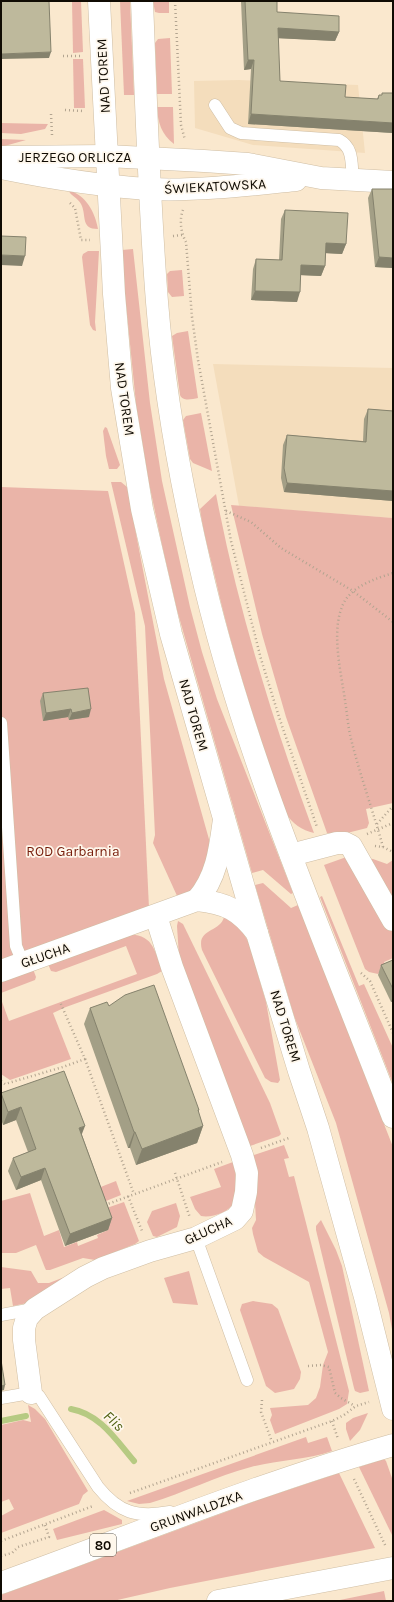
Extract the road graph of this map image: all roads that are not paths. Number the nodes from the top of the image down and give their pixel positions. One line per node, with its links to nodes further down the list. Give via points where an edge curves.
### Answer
1 (99, 1): 4 (main road, NAD TOREM)
2 (142, 1): 6 (main road)
3 (215, 105): 9 (lane, via 230,128 241,133 339,140 346,144 350,152)
4 (106, 156): 5 (main road, JERZEGO ORLICZA); 6 (main road, JERZEGO ORLICZA); 11 (main road, NAD TOREM)
5 (1, 157)
6 (149, 158): 8 (main road, ŚWIEKATOWSKA, via 248,164); 12 (main road)
7 (1, 168): 11 (main road, JERZEGO ORLICZA)
8 (321, 178): 9 (main road, ŚWIEKATOWSKA); 12 (main road, ŚWIEKATOWSKA, via 249,185)
9 (353, 179): 10 (main road, ŚWIEKATOWSKA)
10 (393, 182)
11 (108, 186): 12 (main road, ŚWIEKATOWSKA); 14 (main road, NAD TOREM, via 122,388 142,509 171,634)
12 (151, 189): 16 (main road, via 157,304 166,380 192,530 230,683 256,764)
13 (1, 723): 15 (lane)
14 (224, 819): 17 (main road, via 220,853 212,878); 20 (main road, NAD TOREM)
15 (5, 832): 21 (lane, via 16,946)
16 (291, 855): 19 (main road, via 337,843 351,846); 23 (main road)
17 (197, 900): 18 (main road, GŁUCHA); 20 (main road, via 235,910 247,919)
18 (156, 916): 21 (main road, GŁUCHA); 24 (main road, GŁUCHA, via 247,1173 242,1211 235,1219)
19 (393, 920)
20 (257, 933): 30 (main road, NAD TOREM, via 318,1128 366,1297)
21 (23, 963): 22 (main road, GŁUCHA)
22 (1, 971)
23 (393, 1116)
24 (196, 1238): 25 (main road, GŁUCHA, via 150,1251 85,1277); 27 (lane)
25 (35, 1309): 26 (lane); 29 (main road, GŁUCHA, via 27,1318 24,1334)
26 (1, 1315)
27 (247, 1380)
28 (1, 1398): 29 (lane)
29 (38, 1398): 32 (lane, via 98,1487 116,1506 132,1513 143,1514)
30 (393, 1409)
31 (393, 1445): 32 (main road, GRUNWALDZKA / 80, via 338,1461)
32 (205, 1507): 34 (main road, GRUNWALDZKA / 80)
33 (393, 1568): 35 (main road)
34 (1, 1583)
35 (218, 1601)

